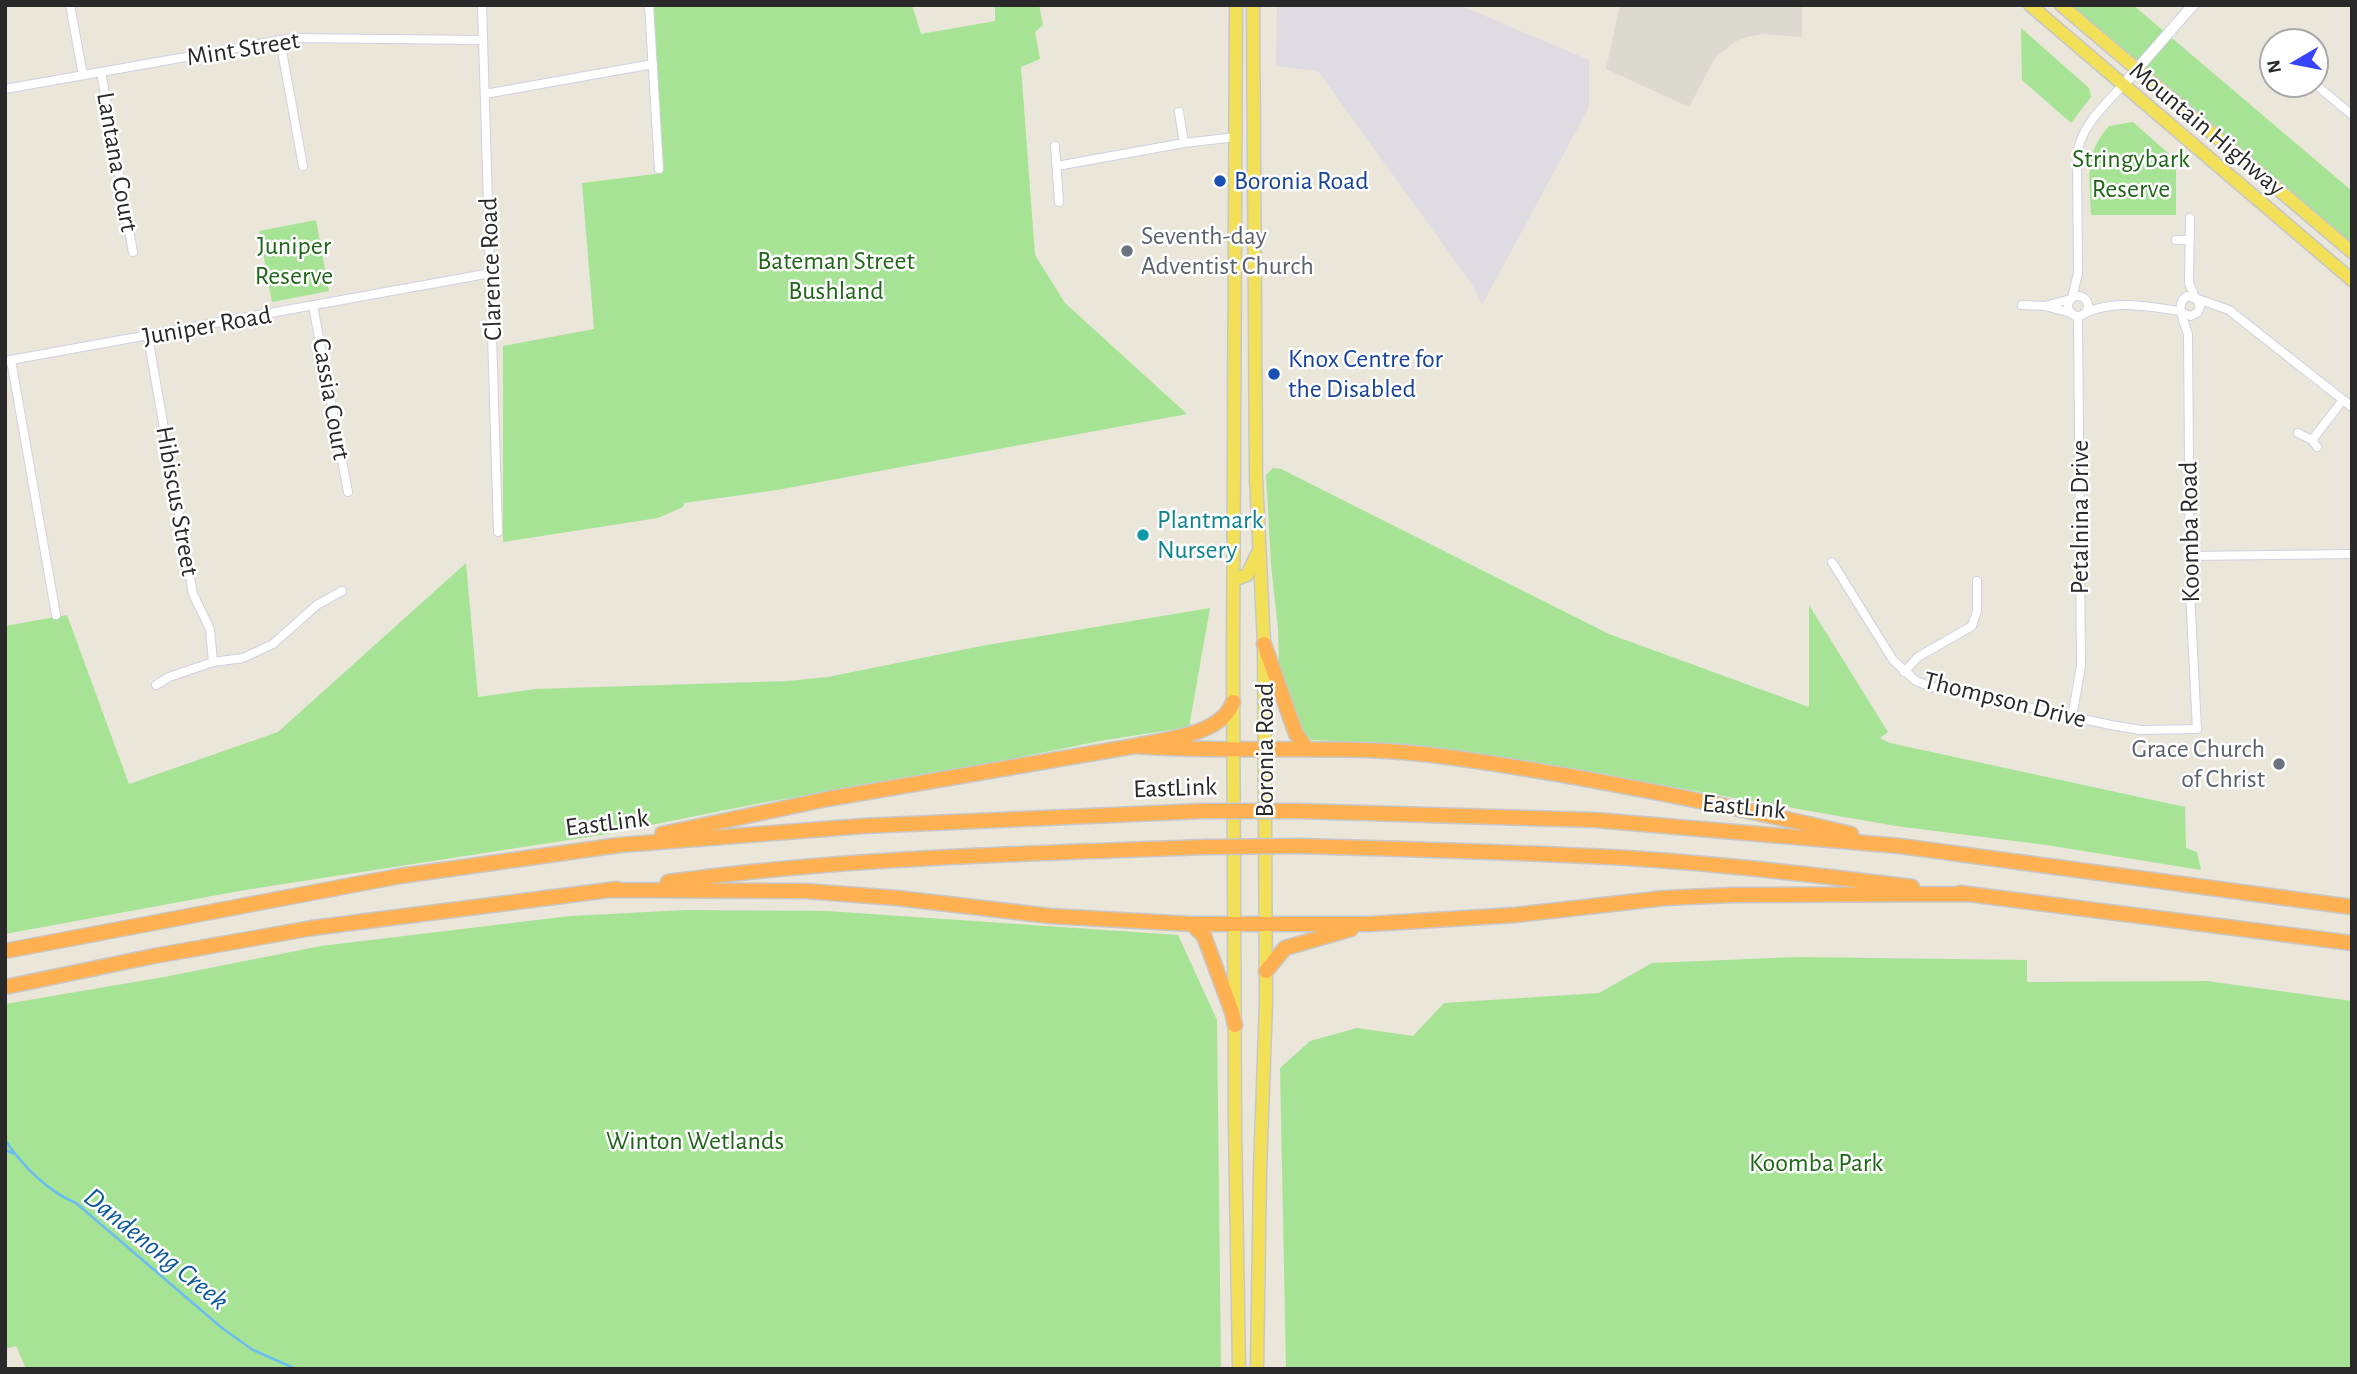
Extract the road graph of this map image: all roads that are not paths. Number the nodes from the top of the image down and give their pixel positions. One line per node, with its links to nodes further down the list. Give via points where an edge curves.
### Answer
1 (70, 5): 14 (street)
2 (482, 5): 10 (street, Clarence Road)
3 (649, 5): 11 (street)
4 (1236, 5): 21 (main road, Boronia Road)
5 (1253, 5): 47 (main road, Boronia Road)
6 (2031, 5): 15 (main road, Mountain Highway)
7 (2061, 5): 12 (main road, Mountain Highway)
8 (2193, 5): 12 (street)
9 (280, 40): 10 (street, Mint Street); 13 (street, Mint Street); 24 (street)
10 (484, 40): 17 (street, Clarence Road)
11 (653, 64): 17 (street); 26 (street)
12 (2137, 69): 15 (street); 32 (main road, Mountain Highway)
13 (101, 72): 14 (street, Mint Street); 31 (street, Lantana Court)
14 (83, 75): 16 (street, Mint Street)
15 (2124, 84): 34 (street, via 2080,139); 35 (main road, Mountain Highway)
16 (5, 89)
17 (485, 94): 33 (street, Clarence Road)
18 (2329, 95): 20 (street)
19 (1179, 112): 22 (street)
20 (2352, 114)
21 (1236, 137): 22 (street); 51 (main road, Boronia Road)
22 (1184, 143): 25 (street)
23 (1055, 146): 25 (street)
24 (303, 166)
25 (1057, 166): 27 (street)
26 (659, 169)
27 (1059, 202)
28 (2190, 218): 30 (street)
29 (2176, 240): 30 (street)
30 (2190, 240): 36 (street)
31 (133, 252)
32 (2352, 253)
33 (491, 273): 43 (street, Juniper Road); 61 (street, Clarence Road)
34 (2078, 273): 38 (street); 40 (street)
35 (2352, 280)
36 (2189, 284): 37 (street); 39 (street)
37 (2184, 297): 39 (street); 46 (street); 48 (street)
38 (2071, 298): 40 (street); 44 (street); 50 (street, via 2068,307)
39 (2196, 298): 45 (street); 49 (street, via 2200,304)
40 (2085, 299): 42 (street); 50 (street, via 2088,308)
41 (2022, 305): 44 (street)
42 (2105, 305): 46 (street); 50 (street)
43 (313, 306): 53 (street, Juniper Road); 60 (street, Cassia Court)
44 (2045, 306): 50 (street)
45 (2214, 306): 49 (street); 55 (street, via 2230,310)
46 (2158, 307): 48 (street)
47 (1255, 310): 51 (main road); 59 (main road, Boronia Road)
48 (2182, 312): 49 (street, via 2188,316); 52 (street, Koomba Road)
49 (2197, 313): 52 (street, Koomba Road)
50 (2078, 314): 75 (street, Petalnina Drive, via 2081,666)
51 (1233, 322): 58 (main road, Boronia Road)
52 (2188, 334): 64 (street, Koomba Road)
53 (148, 337): 54 (street, Juniper Road); 71 (street, Hibiscus Street, via 193,594 210,629)
54 (8, 361): 69 (street)
55 (2343, 400): 56 (street); 57 (street, via 2314,444)
56 (2352, 407)
57 (2298, 433)
58 (1234, 459): 59 (main road); 66 (main road, Boronia Road)
59 (1256, 459): 62 (main road, Boronia Road)
60 (348, 492)
61 (498, 532)
62 (1259, 548): 66 (main road, via 1247,575); 70 (main road, Boronia Road)
63 (2352, 554): 64 (street)
64 (2190, 556): 76 (street, Koomba Road)
65 (1832, 562): 72 (street, Thompson Drive)
66 (1234, 580): 74 (main road, Boronia Road)
67 (1977, 581): 72 (street, via 1972,626 1918,657)
68 (342, 591): 71 (street, via 317,604 273,644 243,659)
69 (56, 615)
70 (1264, 644): 79 (main road, Boronia Road); 80 (highway, via 1296,734)
71 (213, 662): 73 (street)
72 (1904, 672): 75 (street, Thompson Drive, via 1928,686)
73 (156, 685)
74 (1233, 702): 77 (highway, via 1226,716 1214,725); 78 (main road, Boronia Road)
75 (2072, 717): 76 (street, Thompson Drive, via 2135,729)
76 (2197, 729)
77 (1135, 746): 78 (highway); 81 (highway, via 827,799)
78 (1233, 749): 79 (highway); 87 (main road, Boronia Road)
79 (1265, 749): 80 (highway); 88 (main road, Boronia Road)
80 (1307, 749): 82 (highway, via 1423,754 1498,764 1758,812)
81 (620, 845): 82 (highway, EastLink, bridge, via 863,826 1298,811 1595,820); 91 (highway, EastLink, via 400,876)
82 (1900, 846): 85 (highway, EastLink)
83 (610, 890): 84 (highway, bridge, via 749,871 892,860 1299,846 1631,858 1799,872); 86 (highway, via 805,891 1050,916); 93 (highway, via 312,928)
84 (1967, 894): 89 (highway, via 1678,897 1515,915); 90 (highway)
85 (2352, 907)
86 (1192, 924): 87 (highway); 94 (highway, via 1204,936)
87 (1234, 924): 88 (highway); 94 (main road, Boronia Road)
88 (1266, 924): 89 (highway); 92 (main road, Boronia Road)
89 (1369, 924): 92 (highway, via 1285,948)
90 (2352, 943)
91 (5, 951)
92 (1266, 971): 96 (main road, Boronia Road)
93 (5, 987)
94 (1235, 1025): 95 (main road, Boronia Road)
95 (1239, 1348): 96 (main road); 97 (main road, Boronia Road)
96 (1257, 1349): 98 (main road, Boronia Road)
97 (1239, 1369)
98 (1257, 1369)

